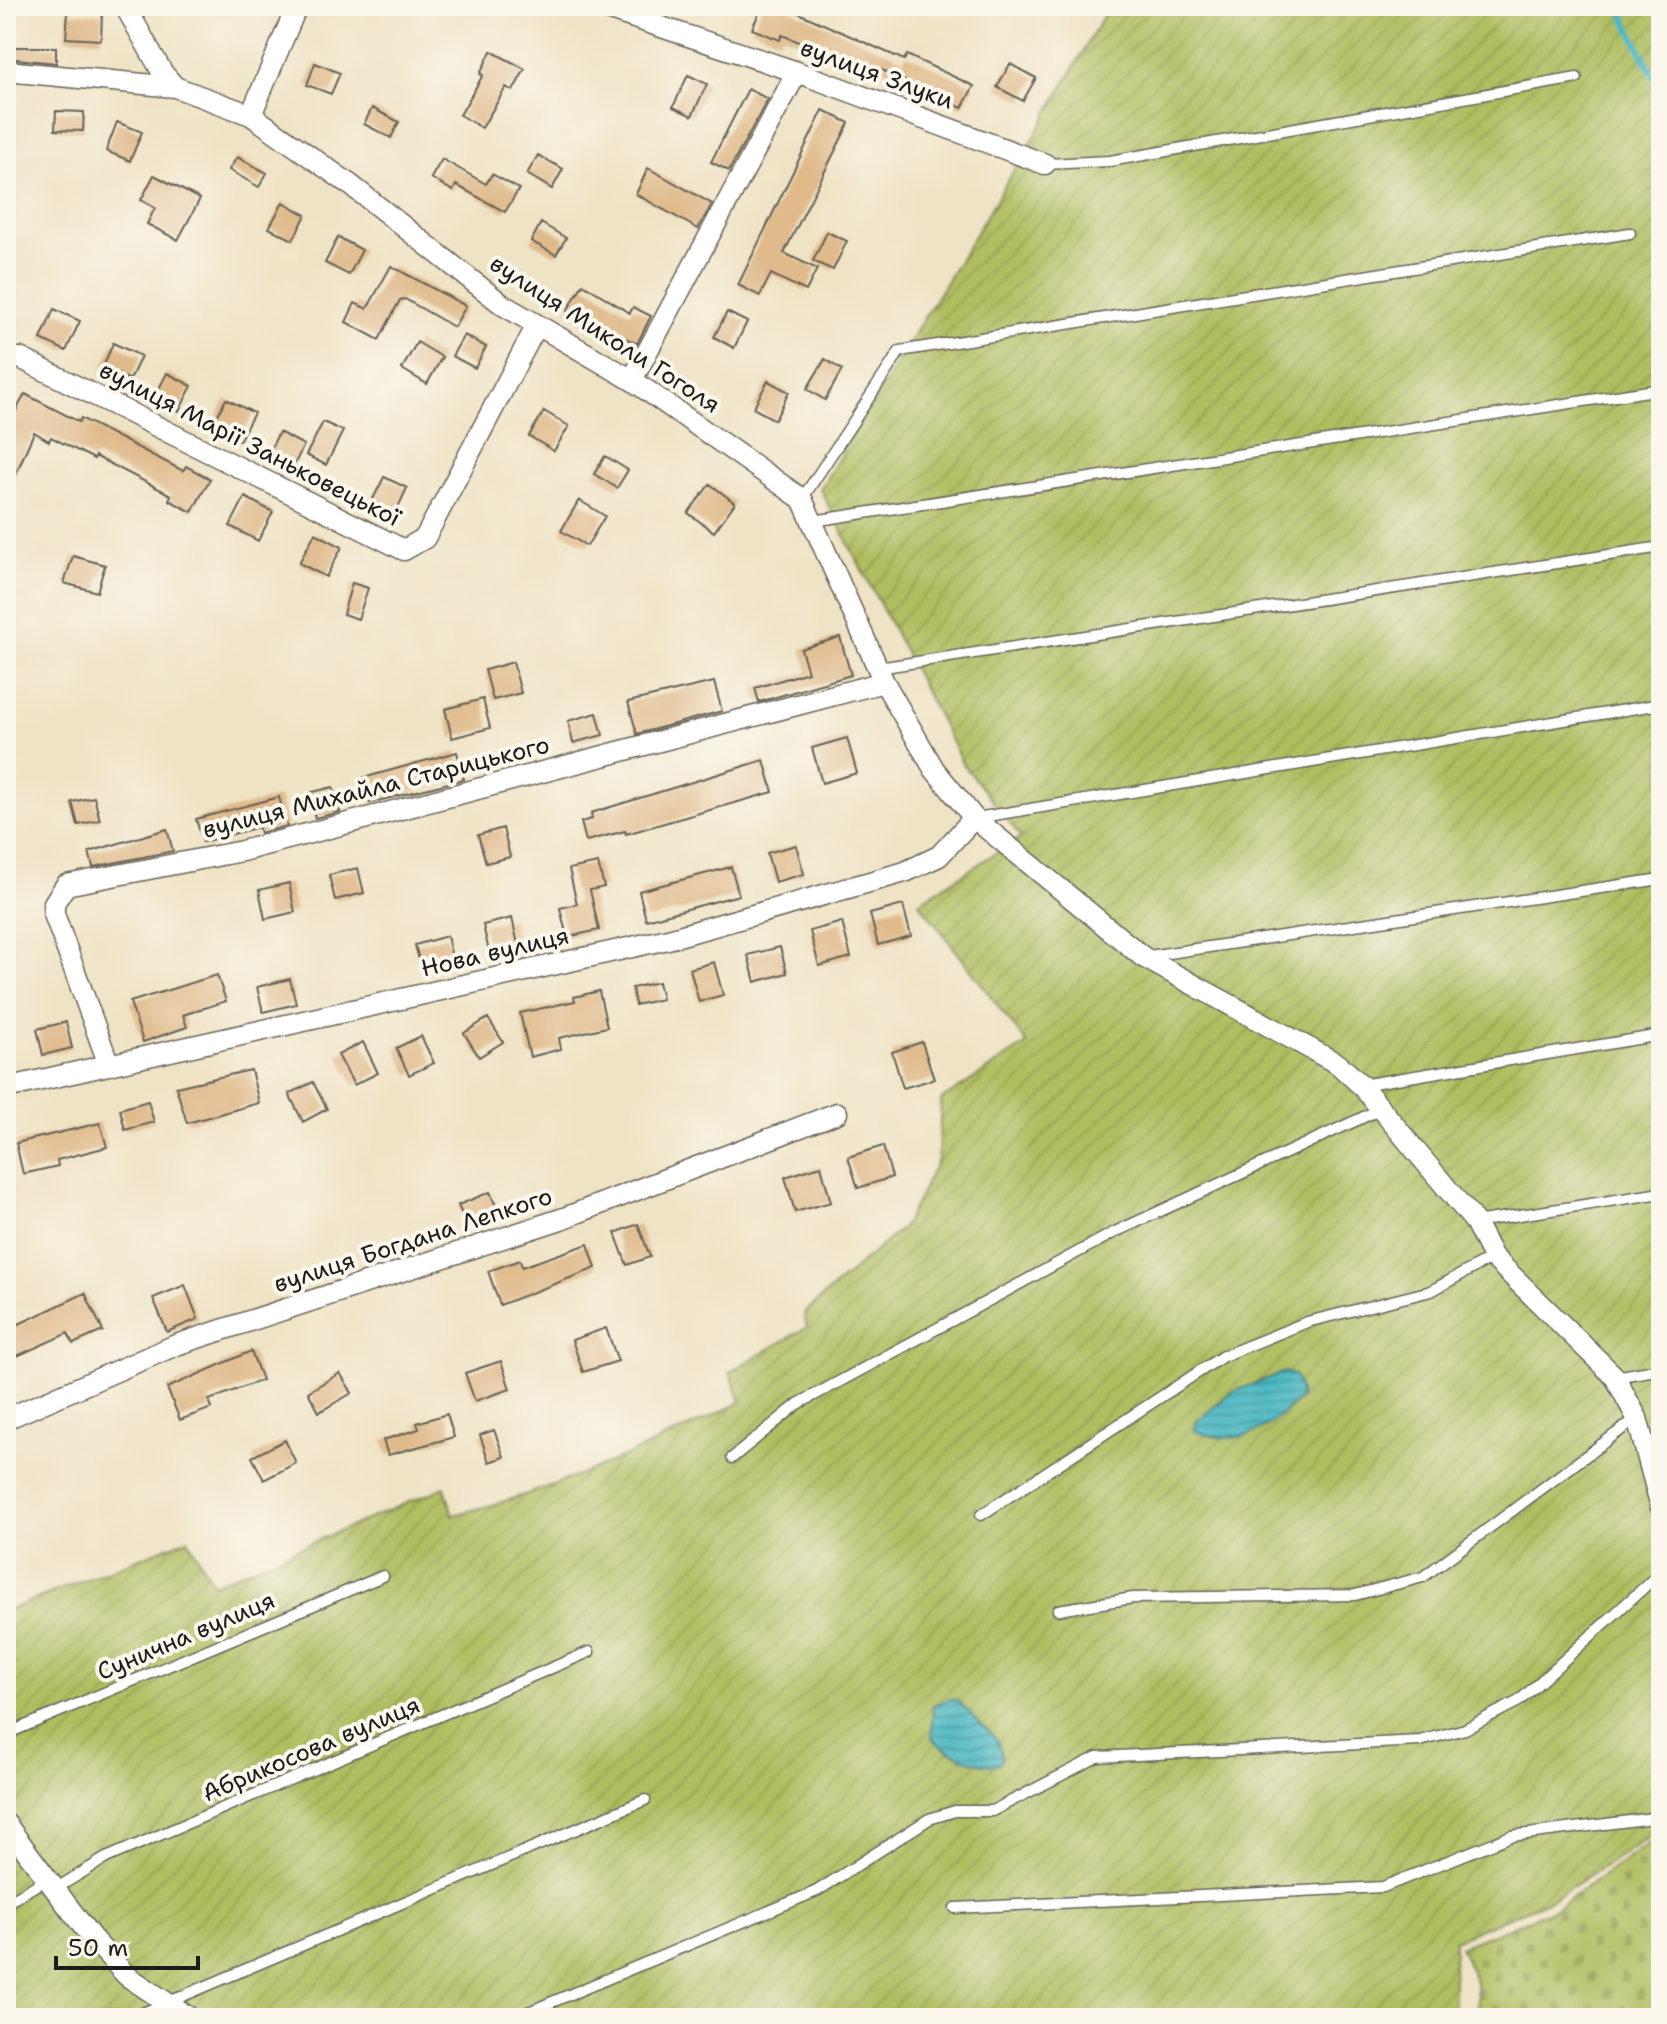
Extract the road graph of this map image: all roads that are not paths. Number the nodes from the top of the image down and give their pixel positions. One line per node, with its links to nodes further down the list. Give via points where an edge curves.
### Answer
1 (125, 6): 7 (street)
2 (297, 6): 8 (street)
3 (598, 6): 5 (street, вулиця Злуки)
4 (6, 71): 7 (street, вулиця Миколи Гоголя)
5 (797, 72): 9 (street, вулиця Злуки); 13 (street)
6 (1577, 78): 9 (lane, via 1110,161)
7 (175, 87): 8 (street, вулиця Миколи Гоголя)
8 (251, 115): 11 (street, вулиця Миколи Гоголя, via 352,186 503,305)
9 (1045, 164)
10 (1630, 233): 15 (lane, via 900,351)
11 (537, 325): 12 (street, вулиця Марії Заньковецької, via 425,538 404,550 20,358); 13 (street, вулиця Миколи Гоголя)
12 (6, 359)
13 (632, 380): 15 (street, вулиця Миколи Гоголя)
14 (1661, 389): 16 (lane)
15 (802, 499): 16 (street, вулиця Миколи Гоголя)
16 (813, 521): 18 (street, вулиця Миколи Гоголя)
17 (1661, 547): 18 (lane)
18 (881, 675): 20 (street, вулиця Миколи Гоголя, via 934,769); 24 (street, вулиця Михайла Старицького, via 242,851 66,885 54,903 54,914)
19 (1661, 704): 20 (lane)
20 (974, 818): 22 (street, вулиця Миколи Гоголя); 24 (street, Нова вулиця, via 939,856 905,872 668,939)
21 (1661, 879): 22 (lane)
22 (1143, 957): 25 (street, вулиця Миколи Гоголя, via 1338,1064)
23 (1661, 1035): 25 (lane)
24 (109, 1065): 26 (street, Нова вулиця)
25 (1361, 1085): 27 (street, вулиця Миколи Гоголя)
26 (6, 1088)
27 (1381, 1109): 30 (street, вулиця Миколи Гоголя); 36 (lane, via 1115,1232 798,1404)
28 (837, 1113): 35 (street, вулиця Богдана Лепкого, via 564,1218 176,1345)
29 (1661, 1193): 30 (lane)
30 (1475, 1222): 31 (street, вулиця Миколи Гоголя)
31 (1493, 1257): 33 (street, вулиця Миколи Гоголя); 38 (lane, via 1431,1291 1307,1322 1223,1356)
32 (1661, 1369): 33 (lane)
33 (1615, 1377): 34 (street, вулиця Миколи Гоголя)
34 (1637, 1418): 37 (street, вулиця Миколи Гоголя); 41 (lane, via 1423,1577 1355,1595 1133,1598)
35 (6, 1419)
36 (732, 1458)
37 (1660, 1500)
38 (981, 1515)
39 (1661, 1572): 53 (lane, via 1519,1701 1465,1729 1420,1741 1097,1757 992,1811 955,1811 929,1819 817,1891)
40 (383, 1576): 43 (lane, Сунична вулиця)
41 (1058, 1610)
42 (589, 1652): 47 (lane, Абрикосова вулиця)
43 (6, 1734)
44 (645, 1800): 50 (lane)
45 (1661, 1817): 49 (lane, via 1511,1836 1383,1887)
46 (6, 1824): 47 (street)
47 (49, 1885): 48 (lane, Абрикосова вулиця); 50 (street, via 127,1976)
48 (6, 1903)
49 (955, 1908)
50 (166, 2004): 51 (lane); 52 (street)
51 (131, 2018)
52 (190, 2018)
53 (514, 2018)

